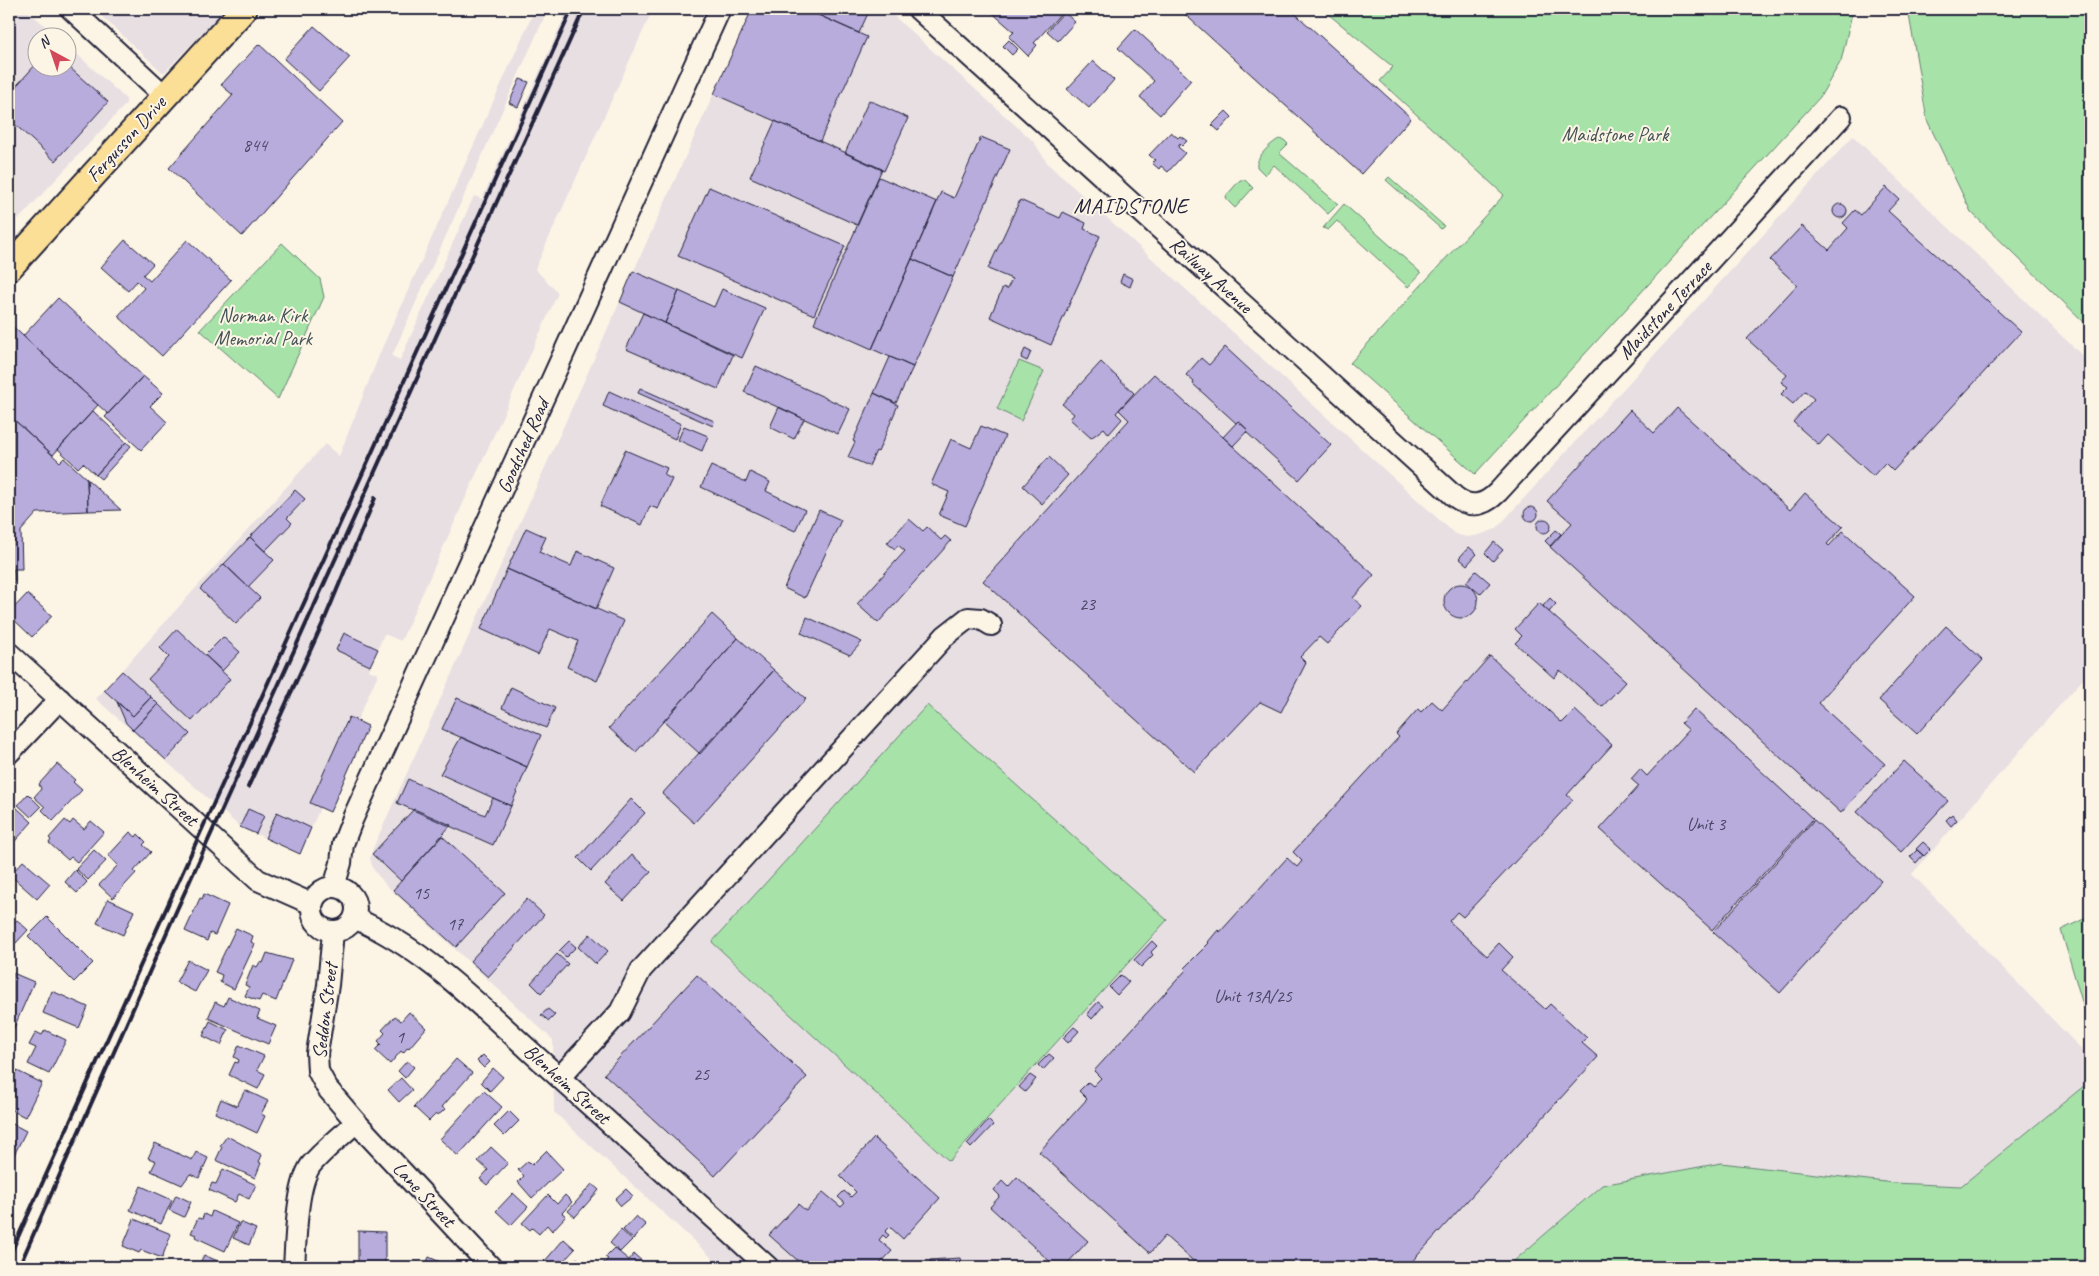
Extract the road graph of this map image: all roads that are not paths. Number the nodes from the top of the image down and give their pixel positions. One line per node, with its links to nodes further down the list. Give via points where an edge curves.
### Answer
1 (71, 9): 5 (street)
2 (244, 9): 5 (main road, Fergusson Drive)
3 (720, 9): 13 (street, Goodshed Road, via 353,818 343,844)
4 (918, 9): 8 (street, Railway Avenue, via 1454,496 1469,504)
5 (165, 96): 7 (main road, Fergusson Drive)
6 (1841, 117): 8 (street, Maidstone Terrace)
7 (9, 268)
8 (1488, 501)
9 (991, 625): 17 (street, via 981,619 968,618 945,636 647,963 620,1012)
10 (9, 653): 11 (street, Blenheim Street)
11 (60, 699): 12 (street); 14 (street, Blenheim Street, via 258,880)
12 (9, 753)
13 (334, 887): 14 (street, via 320,891); 15 (street, via 342,888 353,897 356,904)
14 (312, 904): 16 (street, via 316,923)
15 (354, 918): 16 (street, via 346,928); 17 (street, Blenheim Street, via 406,945)
16 (333, 932): 18 (street, Seddon Street, via 317,1053 318,1071 327,1088)
17 (560, 1077): 21 (street, Blenheim Street)
18 (356, 1122): 19 (street, via 310,1167 304,1180); 20 (street, Lane Street)
19 (294, 1267)
20 (491, 1267)
21 (768, 1267)

